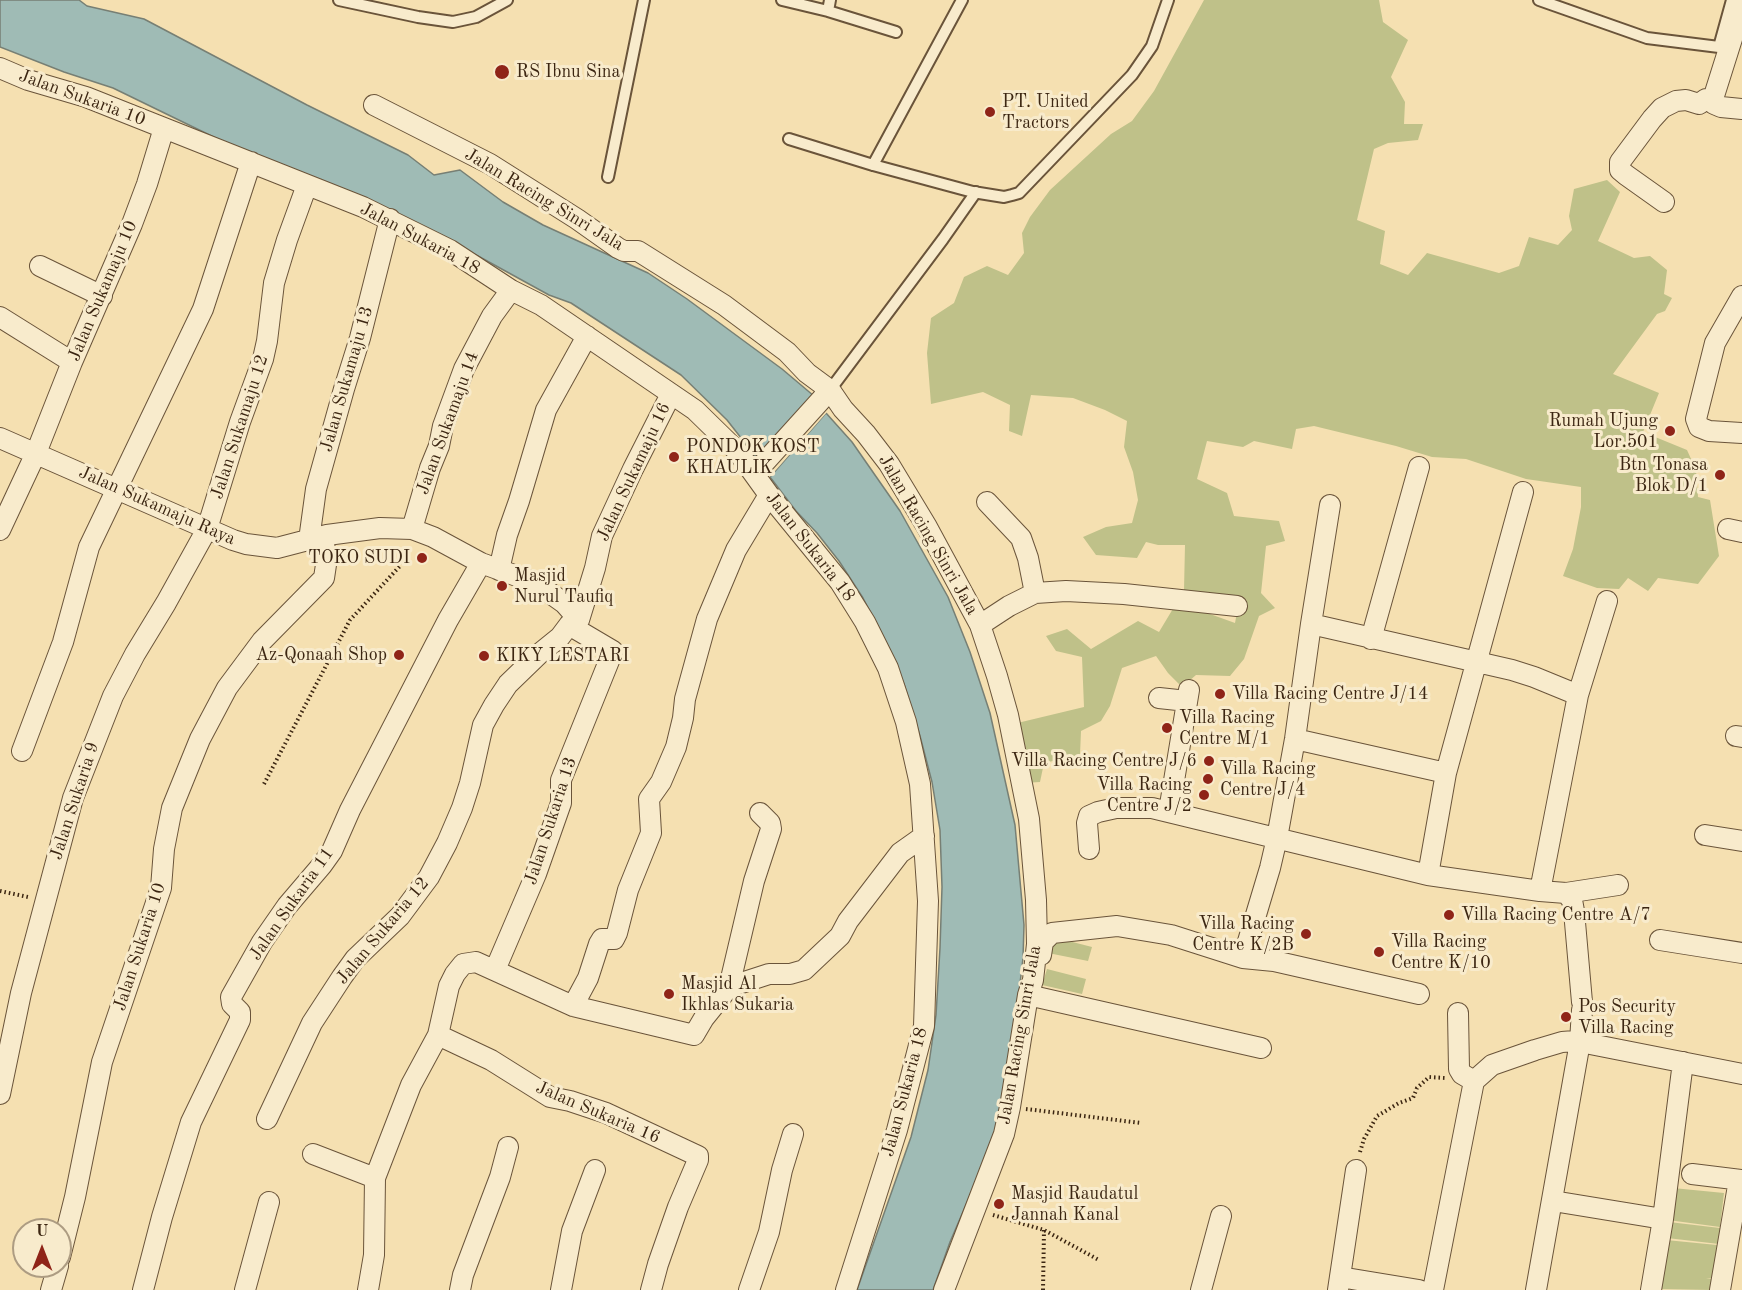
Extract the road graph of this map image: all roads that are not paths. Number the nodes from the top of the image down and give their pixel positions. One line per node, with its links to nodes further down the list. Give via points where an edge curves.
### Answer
1 (339, 0): 2 (lane, via 453,22 476,17)
2 (507, 0)
3 (644, 0): 20 (lane)
4 (782, 0): 9 (lane)
5 (962, 0): 19 (lane)
6 (1168, 0): 22 (lane, via 1144,60 1019,193 1005,197)
7 (1539, 0): 8 (lane, via 1647,38 1719,47)
8 (1732, 0)
9 (829, 5): 11 (lane)
10 (1742, 7): 13 (street)
11 (896, 32)
12 (0, 68): 16 (street, Jalan Sukaria 10)
13 (1713, 99): 15 (street, via 1714,104 1722,107); 23 (street, via 1698,104 1676,101 1662,108 1620,162 1620,170)
14 (374, 105): 33 (street, Jalan Racing Sinri Jala, via 490,164 618,248 638,251 739,315 787,352)
15 (1742, 109)
16 (164, 128): 18 (street, Jalan Sukaria 18); 27 (street, Jalan Sukamaju 10, via 147,184)
17 (789, 139): 19 (lane)
18 (251, 162): 21 (street, Jalan Sukaria 18); 39 (street, via 203,309)
19 (873, 165): 22 (lane)
20 (608, 177)
21 (307, 185): 24 (street, Jalan Sukaria 18); 44 (street, Jalan Sukamaju 12, via 274,283 263,359)
22 (976, 192): 33 (lane)
23 (1664, 202)
24 (390, 219): 26 (street, Jalan Sukaria 18, via 450,250); 47 (street, Jalan Sukamaju 13, via 316,489)
25 (40, 266): 27 (street)
26 (511, 290): 30 (street, Jalan Sukaria 18); 45 (street, Jalan Sukamaju 14, via 492,316 464,369)
27 (102, 296): 31 (street, Jalan Sukamaju 10)
28 (1742, 296): 34 (street, via 1715,343 1696,419 1699,427 1709,431)
29 (0, 317): 31 (street)
30 (586, 336): 32 (street, Jalan Sukaria 18); 48 (street, via 546,410 507,535)
31 (72, 362): 36 (street, Jalan Sukamaju 10)
32 (670, 393): 38 (street, Jalan Sukaria 18, via 695,410); 52 (street, Jalan Sukamaju 16, via 602,536 595,568)
33 (827, 393): 38 (street); 54 (street, Jalan Racing Sinri Jala, via 889,464)
34 (1742, 433)
35 (0, 438): 36 (street, Jalan Sukamaju Raya)
36 (36, 453): 39 (street, Jalan Sukamaju Raya); 46 (street, Jalan Sukamaju 10)
37 (1419, 467): 55 (street)
38 (757, 471): 41 (street, Jalan Sukaria 18)
39 (118, 488): 44 (street, Jalan Sukamaju Raya); 60 (street, via 89,547 63,642)
40 (1523, 492): 56 (street)
41 (769, 495): 65 (street, Jalan Sukaria 18, via 840,582 888,668 920,784); 81 (street, via 736,550 707,619 676,747 661,782 648,799 651,833 628,890 617,933 614,939 602,939)
42 (987, 502): 49 (street, via 1021,538)
43 (1330, 505): 53 (street)
44 (207, 529): 47 (street, Jalan Sukamaju Raya, via 262,547 277,548); 89 (street, Jalan Sukaria 9, via 135,654 103,719 74,798 44,901)
45 (412, 529): 47 (street, Jalan Sukamaju Raya, via 380,528); 48 (street, Jalan Sukamaju Raya)
46 (0, 530)
47 (315, 538): 102 (street, Jalan Sukaria 10, via 327,558 324,578 262,640 227,688 200,739 172,808 161,888 102,1062)
48 (490, 566): 52 (street, Jalan Sukamaju Raya, via 548,591 564,603); 105 (street, Jalan Sukaria 11, via 448,620 332,851 276,921 235,988 232,1004 238,1008 240,1020 190,1122)
49 (1035, 593): 51 (street, via 1124,594); 54 (street)
50 (1607, 601): 57 (street)
51 (1237, 606)
52 (574, 623): 76 (street, Jalan Sukaria 13, via 613,651 561,780 561,804 536,874); 90 (street, Jalan Sukaria 12, via 508,684 494,705 483,725 462,808 429,877 400,916 355,959 312,1023)
53 (1311, 624): 55 (street); 59 (street)
54 (980, 625): 80 (street, Jalan Racing Sinri Jala, via 1008,715 1029,819 1037,944)
55 (1371, 639): 56 (street)
56 (1476, 662): 57 (street, via 1534,677); 61 (street)
57 (1578, 695): 71 (street)
58 (1159, 698): 62 (street, via 1188,696)
59 (1295, 739): 61 (street); 66 (street)
60 (22, 751)
61 (1446, 773): 69 (street)
62 (1169, 811): 66 (street); 68 (street, via 1116,808 1089,816)
63 (760, 813): 78 (street, via 771,829 754,881)
64 (1705, 835): 67 (street)
65 (924, 836): 78 (street, via 900,853 840,936 804,970 769,974); 112 (street, Jalan Sukaria 18, via 928,901 924,1026 897,1130)
66 (1277, 838): 69 (street); 75 (street)
67 (1742, 841)
68 (1089, 849)
69 (1428, 875): 71 (street)
70 (1618, 885): 72 (street)
71 (1540, 891): 72 (street)
72 (1566, 893): 84 (street, via 1574,911 1582,1006)
73 (1660, 940): 74 (street)
74 (1742, 953)
75 (1243, 958): 77 (street, via 1171,935 1117,926 1094,927 1052,933 1043,942); 79 (street, via 1274,961)
76 (495, 970): 81 (street); 83 (street, via 476,962 463,964 449,986)
77 (1038, 976)
78 (729, 987): 81 (street, via 694,1035)
79 (1419, 994)
80 (1028, 995): 85 (street); 113 (street, Jalan Racing Sinri Jala, via 1004,1134)
81 (573, 1006)
82 (1458, 1014): 88 (street, via 1459,1069)
83 (438, 1035): 97 (street, via 411,1085); 110 (street, Jalan Sukaria 16, via 491,1060 550,1097 606,1113 698,1156)
84 (1580, 1042): 86 (street); 88 (street, via 1562,1042 1508,1058 1492,1065); 99 (street)
85 (1261, 1048)
86 (1683, 1062): 87 (street); 103 (street)
87 (1742, 1074)
88 (1474, 1081): 116 (street)
89 (0, 1094)
90 (267, 1119)
91 (793, 1134): 111 (street, via 769,1232)
92 (508, 1147): 108 (street)
93 (313, 1154): 97 (street)
94 (595, 1170): 109 (street, via 572,1231)
95 (1356, 1170): 104 (street)
96 (1692, 1174): 98 (street)
97 (375, 1178): 107 (street, via 374,1255)
98 (1740, 1180): 119 (street)
99 (1553, 1201): 103 (street); 117 (street)
100 (269, 1202): 106 (street)
101 (1221, 1216): 114 (street)
102 (70, 1218)
103 (1663, 1219): 118 (street)
104 (1339, 1283): 115 (street)
105 (142, 1290)
106 (245, 1290)
107 (368, 1290)
108 (460, 1290)
109 (561, 1290)
110 (651, 1290)
111 (749, 1290)
112 (846, 1290)
113 (944, 1290)
114 (1201, 1290)
115 (1419, 1290)
116 (1433, 1290)
117 (1536, 1290)
118 (1651, 1290)
119 (1720, 1290)

